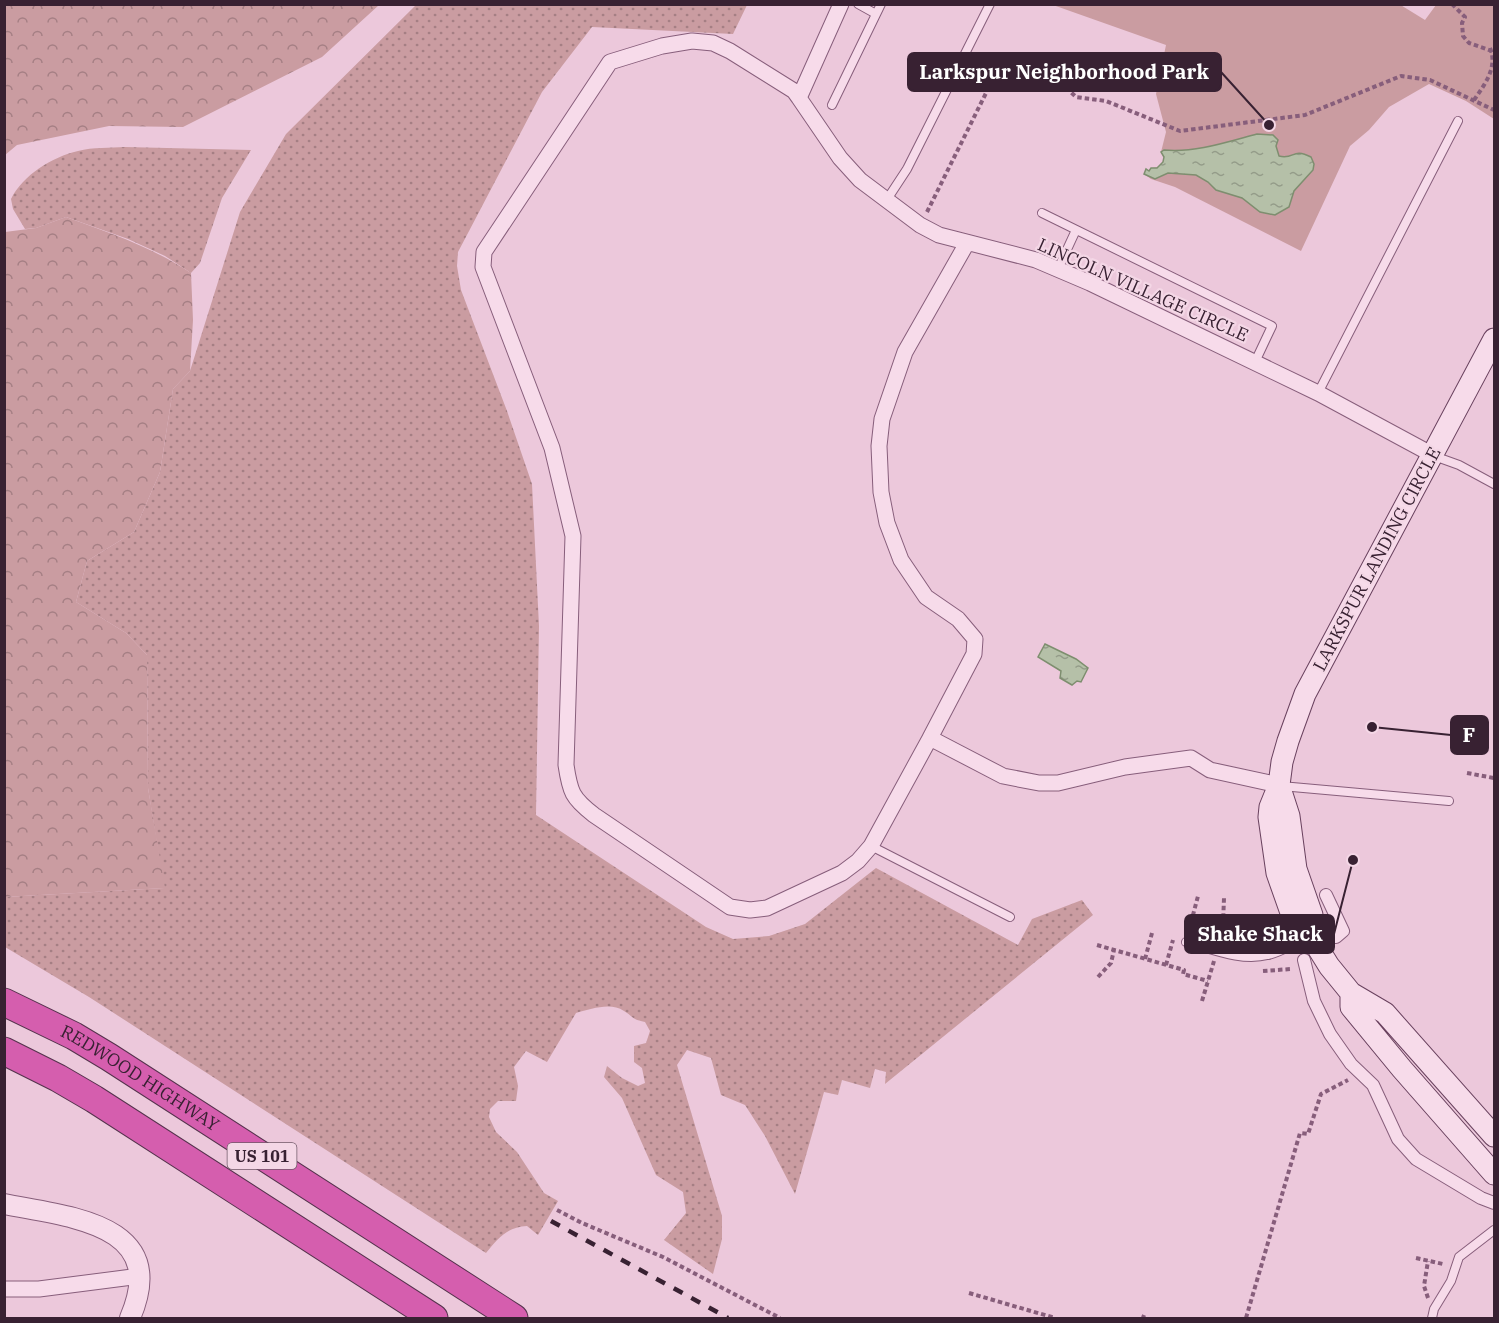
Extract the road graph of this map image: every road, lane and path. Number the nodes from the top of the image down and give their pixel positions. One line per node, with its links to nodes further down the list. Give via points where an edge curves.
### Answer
1 (841, 4): 7 (street)
2 (858, 4): 6 (lane)
3 (881, 4): 6 (lane)
4 (990, 4): 12 (lane, via 908,169)
5 (1452, 4): 8 (path, via 1465,16 1463,36 1469,43 1491,50 1494,57 1487,82)
6 (876, 14): 9 (lane)
7 (799, 98): 12 (street, LINCOLN VILLAGE CIRCLE, via 840,158); 28 (street, LINCOLN VILLAGE CIRCLE, via 794,91 712,43 692,41 662,46 610,62 484,252 483,267 552,448 573,536 566,765 569,786 578,802 730,907 767,908 842,873)
8 (1474, 100): 10 (path); 14 (path, via 1431,80 1401,76 1305,115 1180,131 1106,101 1076,97 1051,73 1020,63 989,87)
9 (832, 105)
10 (1494, 110)
11 (1458, 121): 20 (lane)
12 (886, 201): 14 (street, LINCOLN VILLAGE CIRCLE)
13 (1042, 213): 15 (lane)
14 (920, 225): 16 (street, LINCOLN VILLAGE CIRCLE)
15 (1076, 230): 17 (lane); 19 (lane, via 1272,326)
16 (968, 243): 17 (street, LINCOLN VILLAGE CIRCLE); 23 (street, LINCOLN VILLAGE CIRCLE, via 905,352 882,419 879,446 886,523 901,560 926,597 958,619 975,639 974,654)
17 (1058, 269): 19 (street, LINCOLN VILLAGE CIRCLE)
18 (1494, 339): 21 (main road, LARKSPUR LANDING CIRCLE)
19 (1255, 362): 20 (street, LINCOLN VILLAGE CIRCLE)
20 (1318, 393): 21 (street, LINCOLN VILLAGE CIRCLE)
21 (1433, 455): 22 (lane); 26 (main road, LARKSPUR LANDING CIRCLE, via 1305,694 1288,741)
22 (1494, 484)
23 (930, 738): 26 (street, via 1003,776 1039,783 1058,783 1125,767 1191,758 1209,770); 28 (street, LINCOLN VILLAGE CIRCLE)
24 (1467, 773): 25 (path)
25 (1494, 778)
26 (1279, 785): 27 (lane); 33 (main road, LARKSPUR LANDING CIRCLE, via 1289,816 1296,868 1312,915)
27 (1449, 801)
28 (871, 846): 31 (lane)
29 (1326, 895): 34 (street, via 1343,932)
30 (1198, 896): 36 (path)
31 (1010, 916)
32 (1152, 933): 39 (path)
33 (1311, 937): 36 (lane, via 1270,955 1252,957); 45 (main road, LARKSPUR LANDING CIRCLE)
34 (1336, 937)
35 (1173, 938): 41 (path)
36 (1186, 942)
37 (1097, 945): 38 (path)
38 (1114, 950): 39 (path); 43 (path, via 1111,963)
39 (1145, 959): 41 (path)
40 (1304, 960): 49 (street, via 1314,1001 1330,1034)
41 (1166, 965): 44 (path)
42 (1210, 975): 44 (path)
43 (1098, 977)
44 (1208, 981): 46 (path)
45 (1351, 993): 50 (main road, LARKSPUR LANDING CIRCLE, via 1385,1013); 51 (main road, LARKSPUR LANDING CIRCLE, via 1351,1006)
46 (1202, 1001)
47 (4, 1002): 65 (highway, REDWOOD HIGHWAY / US 101, via 74,1036 118,1063)
48 (4, 1051): 64 (highway, US 101, via 94,1099)
49 (1353, 1066): 52 (street, via 1373,1085 1398,1139 1416,1159); 68 (path, via 1350,1079 1321,1094 1308,1134 1300,1133)
50 (1494, 1136)
51 (1494, 1173)
52 (1494, 1203)
53 (4, 1204): 59 (street, via 104,1227 126,1246)
54 (557, 1210): 66 (path, via 663,1257)
55 (1494, 1230): 62 (lane, via 1459,1257 1451,1281)
56 (1416, 1258): 57 (path)
57 (1428, 1261): 58 (path); 62 (path, via 1424,1286)
58 (1439, 1263)
59 (140, 1276): 60 (street, via 48,1288); 63 (street)
60 (4, 1288)
61 (969, 1293): 67 (path)
62 (1434, 1309): 69 (lane)
63 (130, 1318)
64 (434, 1318)
65 (514, 1318)
66 (780, 1318)
67 (1055, 1318)
68 (1246, 1318)
69 (1432, 1318)

